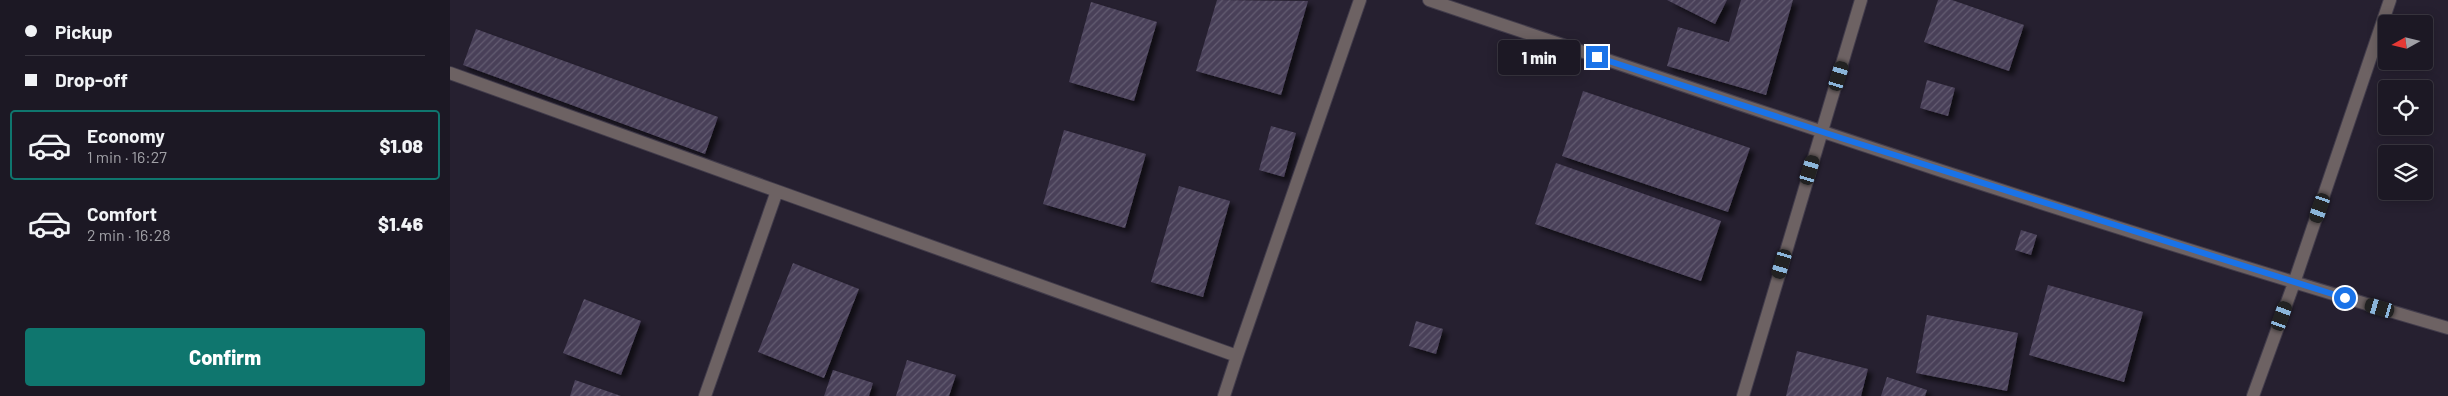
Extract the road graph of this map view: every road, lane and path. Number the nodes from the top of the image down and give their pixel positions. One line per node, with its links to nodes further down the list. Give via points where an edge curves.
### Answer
1 (1360, 0): 10 (street)
2 (1429, 0): 6 (street)
3 (1861, 0): 6 (street)
4 (2390, 0): 8 (street)
5 (450, 73): 7 (street)
6 (1822, 132): 8 (street); 13 (street)
7 (777, 191): 10 (street); 11 (street)
8 (2294, 283): 9 (street); 14 (street)
9 (2448, 328)
10 (1237, 356): 12 (street)
11 (705, 396)
12 (1224, 396)
13 (1742, 396)
14 (2253, 396)

